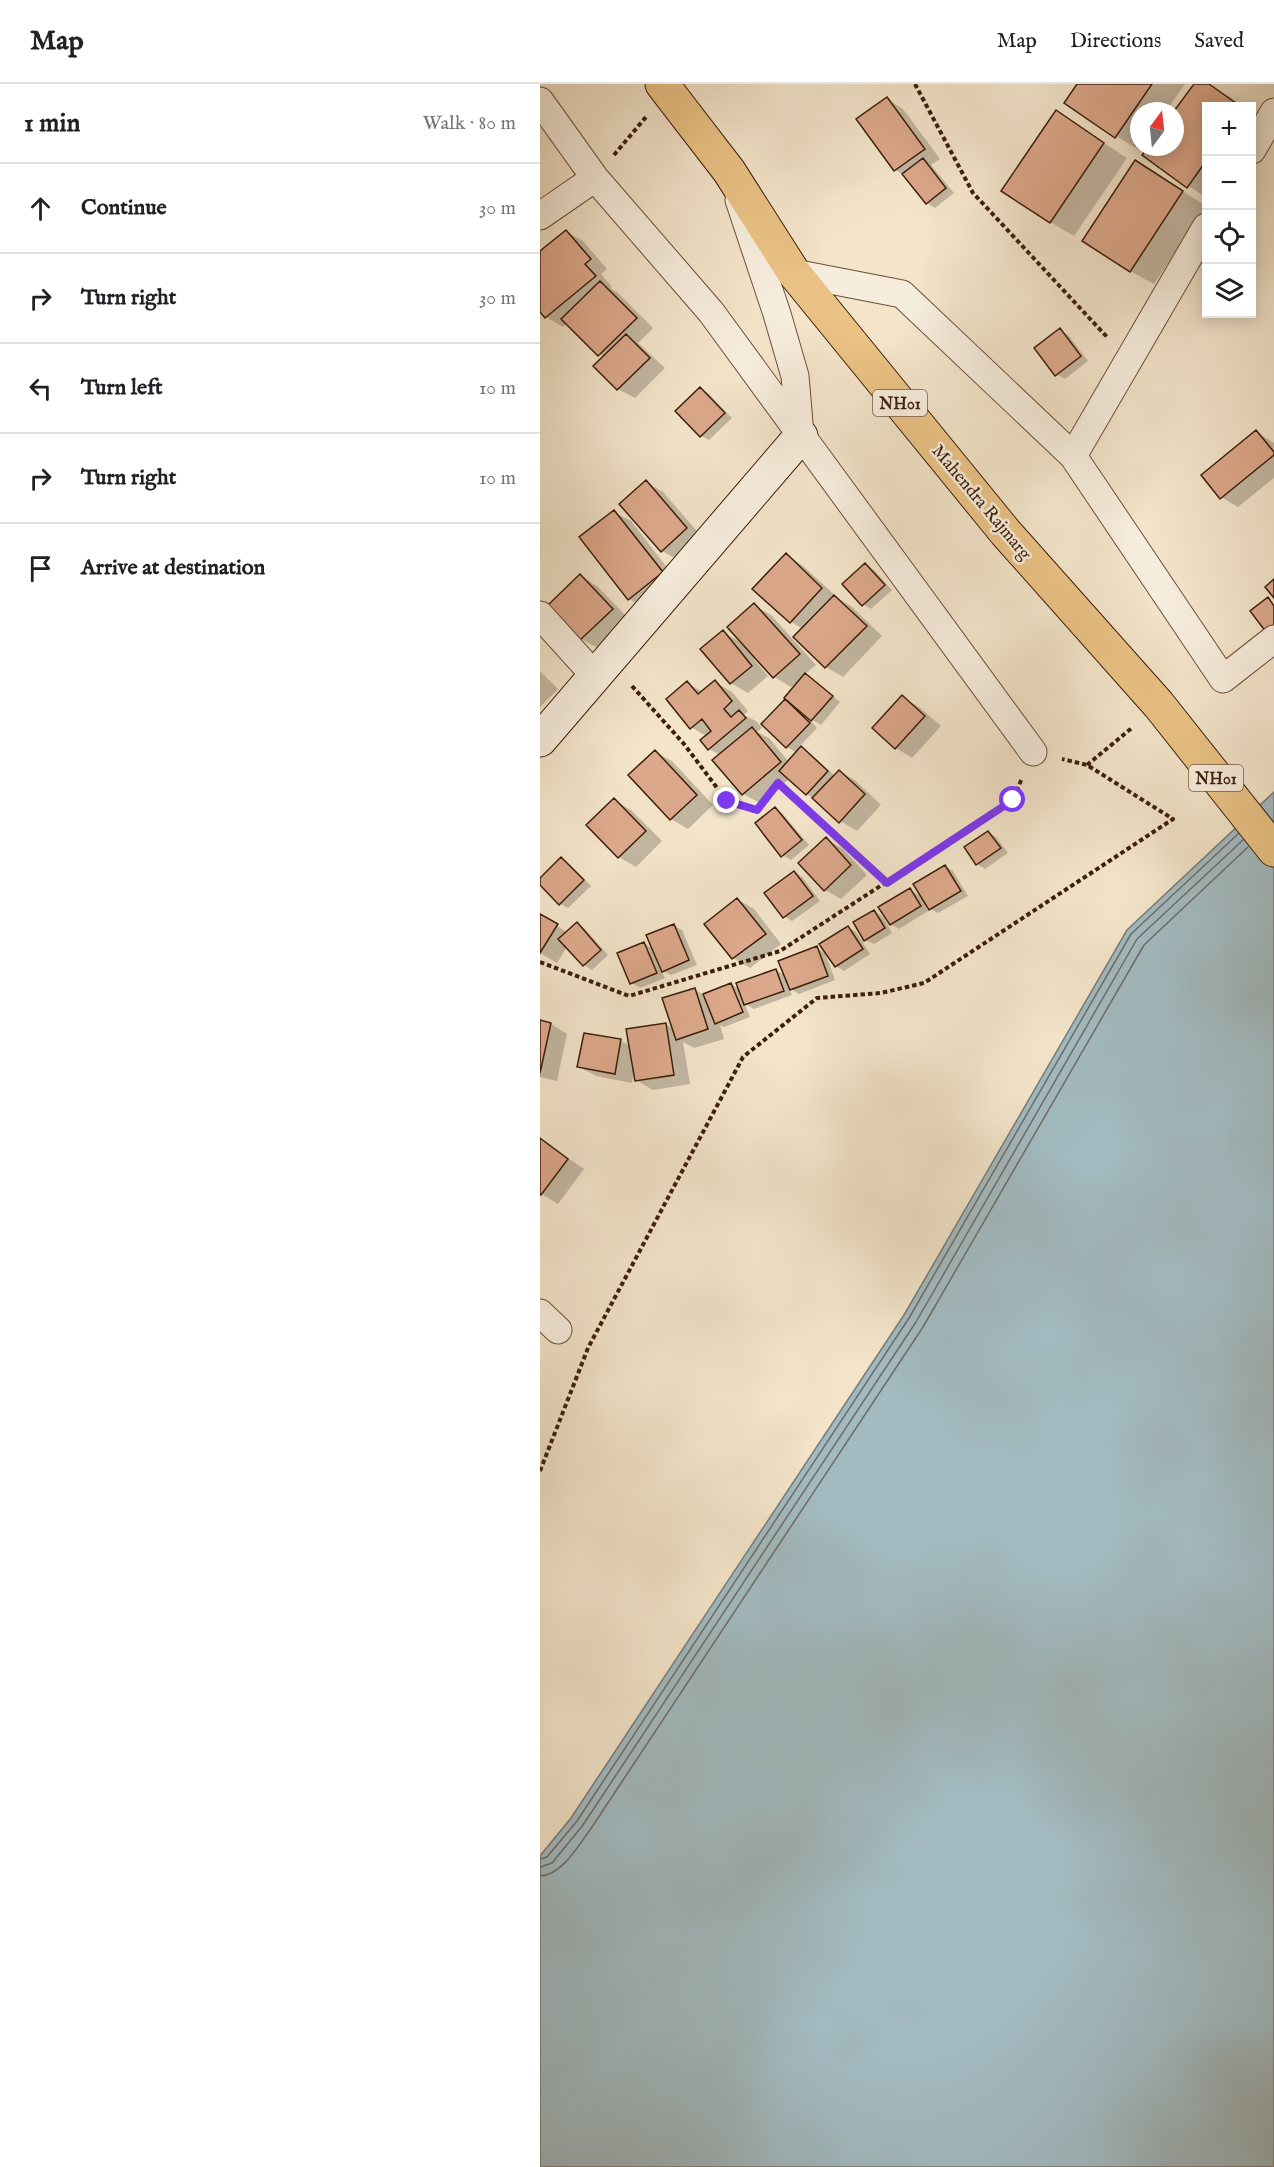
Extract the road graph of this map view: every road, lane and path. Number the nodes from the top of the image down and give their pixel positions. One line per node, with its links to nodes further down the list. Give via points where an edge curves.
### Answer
1 (915, 84): 11 (path, via 973,193)
2 (665, 88): 6 (highway, Mahendra Rajmarg / NH01); 7 (path)
3 (540, 101): 7 (street)
4 (1274, 112): 5 (street)
5 (1256, 142)
6 (729, 171): 10 (highway, Mahendra Rajmarg / NH01); 12 (street, via 795,376)
7 (595, 178): 8 (street); 12 (street, via 711,312)
8 (540, 216)
9 (1202, 234): 11 (street)
10 (794, 273): 13 (street, via 902,294); 17 (highway, Mahendra Rajmarg / NH01, via 1006,533)
11 (1129, 360): 13 (street)
12 (801, 436): 16 (street); 19 (street)
13 (1073, 456): 15 (street, via 1223,679)
14 (540, 615): 16 (street)
15 (1274, 639)
16 (602, 668): 18 (street); 21 (path, via 684,744 727,801 757,810 778,783)
17 (1159, 705): 20 (highway, Mahendra Rajmarg / NH01); 23 (path, via 1087,765 1173,819 924,983 881,993 817,998 743,1057 588,1348)
18 (540, 740)
19 (1033, 752): 21 (path, via 1013,800)
20 (1274, 850)
21 (887, 883): 22 (path, via 780,951 629,996)
22 (540, 962)
23 (540, 1471)

